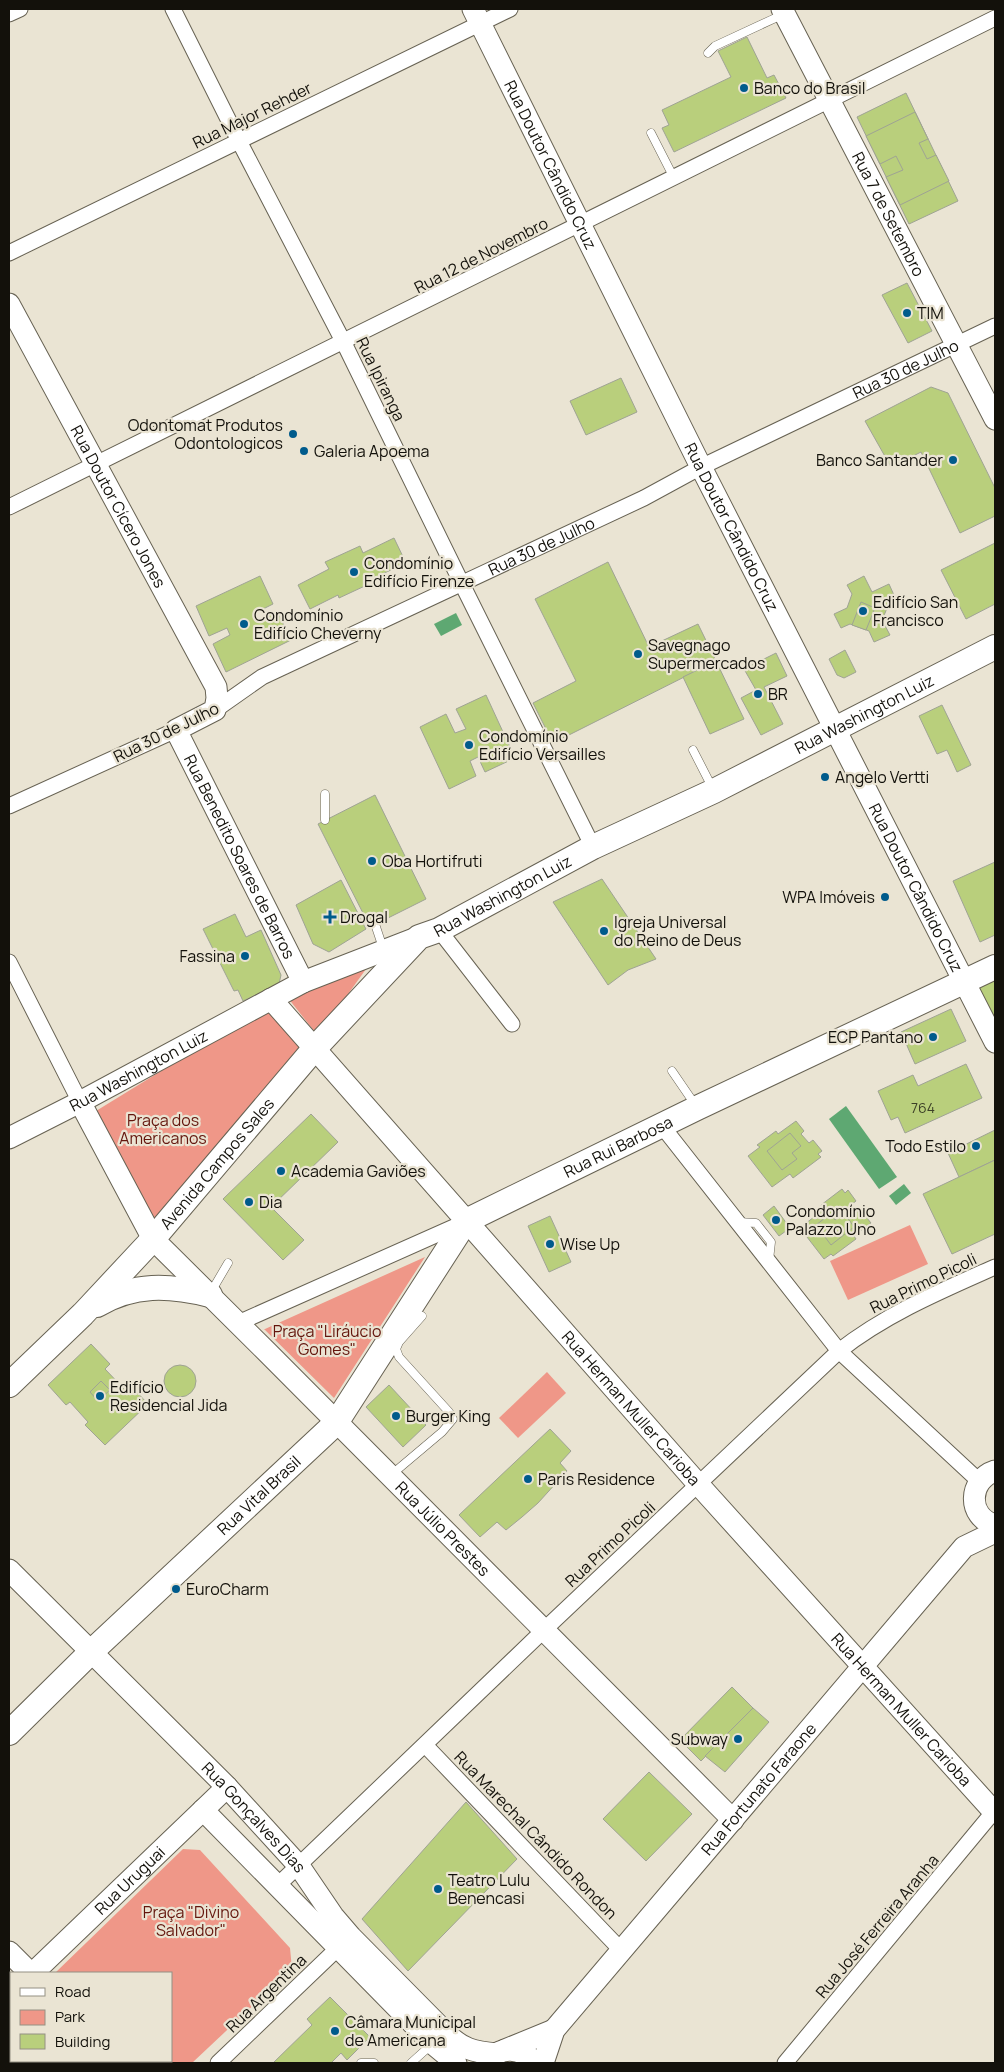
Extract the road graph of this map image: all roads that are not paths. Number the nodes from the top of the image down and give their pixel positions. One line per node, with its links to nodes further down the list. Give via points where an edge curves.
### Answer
1 (20, 9): 5 (street)
2 (173, 9): 11 (street, Rua Ipiranga)
3 (510, 9): 6 (street, Rua Major Rehder)
4 (783, 11): 8 (lane, via 715,46); 9 (main road, Rua 7 de Setembro)
5 (9, 14)
6 (477, 16): 11 (street, Rua Major Rehder); 13 (main road, Rua Doutor Cândido Cruz)
7 (995, 18): 9 (street, Rua 12 de Novembro)
8 (708, 53)
9 (830, 100): 12 (street, Rua 12 de Novembro); 18 (main road, Rua 7 de Setembro)
10 (651, 133): 12 (lane)
11 (239, 141): 14 (street, Rua Major Rehder); 17 (street, Rua Ipiranga)
12 (674, 178): 13 (street, Rua 12 de Novembro)
13 (581, 224): 17 (street, Rua 12 de Novembro); 21 (main road, Rua Doutor Cândido Cruz)
14 (9, 254)
15 (9, 304): 20 (main road, Rua Doutor Cícero Jones)
16 (995, 326): 18 (street, Rua 30 de Julho)
17 (344, 343): 20 (street, Rua 12 de Novembro); 23 (street, Rua Ipiranga)
18 (956, 345): 19 (main road, Rua 7 de Setembro); 21 (street, Rua 30 de Julho)
19 (995, 419)
20 (94, 464): 22 (street, Rua 12 de Novembro); 25 (main road, Rua Doutor Cícero Jones, via 216,687)
21 (701, 467): 23 (street, Rua 30 de Julho, via 644,498); 27 (main road, Rua Doutor Cândido Cruz)
22 (9, 507)
23 (461, 582): 25 (street, Rua 30 de Julho, via 262,677); 33 (street, Rua Ipiranga)
24 (995, 646): 27 (main road, Rua Washington Luiz)
25 (215, 710): 26 (main road, Rua 30 de Julho)
26 (176, 730): 31 (street, Rua 30 de Julho); 40 (main road, Rua Benedito Soares de Barros)
27 (835, 730): 29 (main road, Rua Washington Luiz); 39 (main road, Rua Doutor Cândido Cruz)
28 (693, 750): 29 (lane)
29 (714, 791): 33 (main road, Rua Washington Luiz)
30 (325, 794): 32 (lane)
31 (9, 806)
32 (325, 820)
33 (593, 847): 35 (main road, Rua Washington Luiz)
34 (375, 924): 36 (lane)
35 (429, 933): 36 (main road, Rua Washington Luiz); 42 (street); 44 (main road, Avenida Campos Sales)
36 (384, 950): 40 (main road, Rua Washington Luiz)
37 (9, 962): 46 (street)
38 (995, 967): 39 (main road, Rua Rui Barbosa)
39 (966, 981): 43 (main road, Rua Doutor Cândido Cruz); 47 (main road, Rua Rui Barbosa)
40 (303, 982): 41 (main road, Rua Washington Luiz)
41 (271, 999): 44 (main road, Rua Herman Muller Carioba); 46 (main road, Rua Washington Luiz)
42 (512, 1024)
43 (995, 1042)
44 (314, 1049): 50 (main road, Rua Herman Muller Carioba); 51 (main road, Avenida Campos Sales)
45 (672, 1071): 47 (lane)
46 (80, 1102): 49 (main road, Rua Washington Luiz); 51 (main road, Rua Júlio Prestes)
47 (697, 1108): 48 (main road, Rua Rui Barbosa)
48 (662, 1126): 50 (main road, Rua Rui Barbosa); 58 (street)
49 (9, 1138)
50 (466, 1221): 57 (street, Rua Rui Barbosa); 60 (main road, Rua Vital Brasil); 63 (main road, Rua Herman Muller Carioba)
51 (152, 1239): 54 (main road, Rua Júlio Prestes); 55 (main road, Avenida Campos Sales)
52 (228, 1263): 54 (lane)
53 (995, 1267): 58 (street, Rua Primo Picoli, via 890,1317)
54 (210, 1295): 55 (main road, via 165,1286 138,1288 115,1296); 57 (main road, Rua Júlio Prestes)
55 (83, 1314): 59 (main road, Avenida Campos Sales)
56 (422, 1316): 61 (lane, via 396,1349 453,1419)
57 (238, 1323): 60 (main road, Rua Júlio Prestes)
58 (839, 1351): 62 (street); 63 (street, Rua Primo Picoli)
59 (9, 1385)
60 (336, 1423): 61 (main road, Rua Júlio Prestes); 69 (main road, Rua Vital Brasil)
61 (389, 1476): 68 (main road, Rua Júlio Prestes)
62 (988, 1477): 64 (main road, via 974,1498 979,1514); 66 (main road)
63 (698, 1484): 68 (street, Rua Primo Picoli); 70 (main road, Rua Herman Muller Carioba)
64 (995, 1525)
65 (995, 1532): 66 (main road)
66 (964, 1547): 70 (main road, Rua Fortunato Faraone)
67 (9, 1570): 69 (main road, Rua Gonçalves Dias)
68 (544, 1630): 72 (street, Rua Primo Picoli); 76 (main road, Rua Júlio Prestes)
69 (91, 1652): 71 (main road, Rua Vital Brasil); 73 (main road, Rua Gonçalves Dias)
70 (864, 1666): 75 (main road, Rua Herman Muller Carioba); 76 (main road, Rua Fortunato Faraone)
71 (9, 1733)
72 (425, 1745): 77 (street, Rua Primo Picoli); 80 (street, Rua Marechal Cândido Rondon)
73 (227, 1787): 74 (main road, Rua Uruguai); 77 (main road, Rua Gonçalves Dias)
74 (203, 1810): 78 (main road, Rua Gonçalves Dias); 83 (main road, Rua Uruguai)
75 (995, 1812): 94 (street, Rua José Ferreira Aranha)
76 (733, 1820): 80 (main road, Rua Fortunato Faraone)
77 (298, 1866): 78 (street, Rua Primo Picoli); 86 (main road, Rua Gonçalves Dias, via 351,1937 456,2043 469,2050)
78 (278, 1886): 79 (main road, Rua Gonçalves Dias)
79 (338, 1948): 85 (main road, Rua Gonçalves Dias); 87 (street, Rua Argentina)
80 (621, 1950): 84 (main road, Rua Fortunato Faraone)
81 (9, 1952): 82 (main road)
82 (31, 1972)
83 (33, 1972)
84 (554, 2030): 86 (main road, Rua Fortunato Faraone); 93 (main road, Rua Fortunato Faraone)
85 (432, 2044): 90 (lane); 91 (main road, Rua Gonçalves Dias)
86 (496, 2056): 92 (main road, Rua Gonçalves Dias, via 522,2052)
87 (218, 2063)
88 (361, 2063): 89 (lane)
89 (374, 2063)
90 (411, 2063)
91 (456, 2063)
92 (535, 2063)
93 (543, 2063)
94 (785, 2063)

